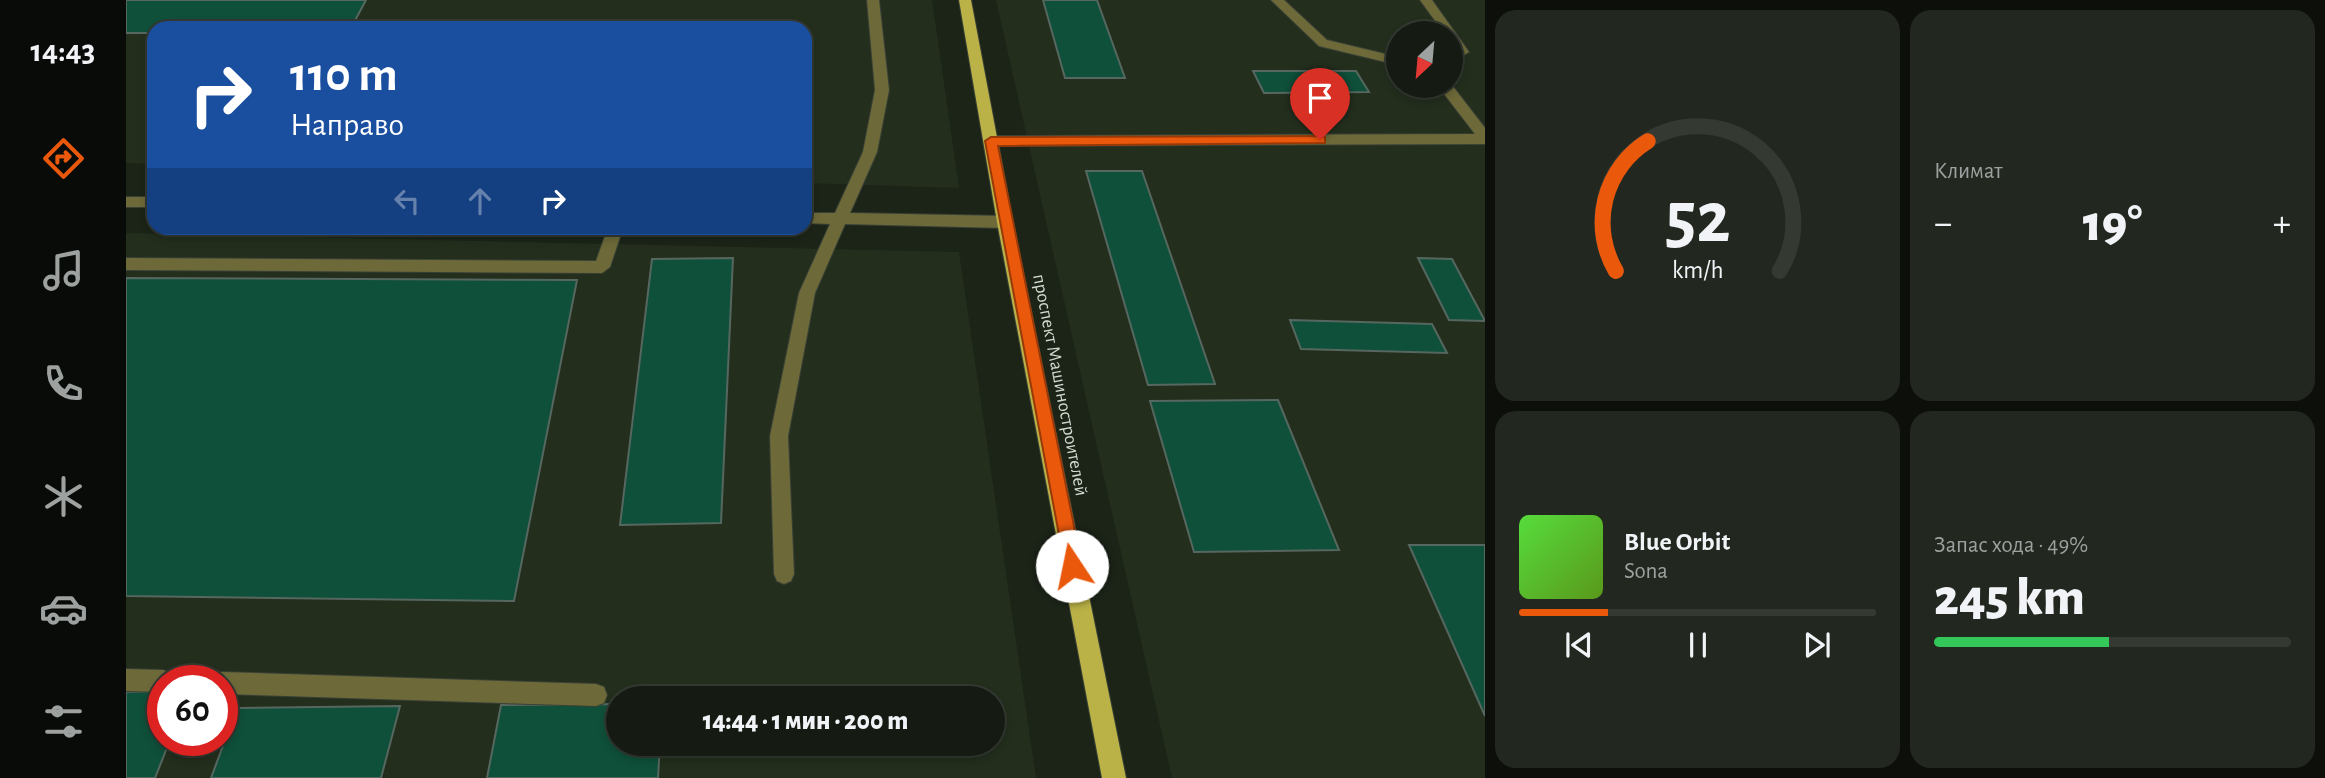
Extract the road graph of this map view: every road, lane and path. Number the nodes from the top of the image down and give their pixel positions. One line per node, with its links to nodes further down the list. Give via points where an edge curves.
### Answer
1 (873, 0): 13 (street, via 881,90 870,152)
2 (965, 0): 9 (main road, проспект Машиностроителей)
3 (1277, 0): 6 (street, via 1323,43)
4 (1426, 0): 5 (street)
5 (1441, 21)
6 (1386, 58)
7 (1454, 98): 8 (street)
8 (1485, 139): 9 (street)
9 (991, 141): 14 (main road, проспект Машиностроителей)
10 (126, 202): 11 (street)
11 (147, 202)
12 (812, 218): 13 (street)
13 (839, 219): 14 (street); 17 (street, via 807,293 779,436)
14 (1005, 222): 22 (main road, проспект Машиностроителей)
15 (613, 235): 16 (street, via 602,267)
16 (126, 264)
17 (784, 574)
18 (126, 680): 19 (street)
19 (147, 681)
20 (238, 684): 21 (street)
21 (597, 695)
22 (1114, 778)

